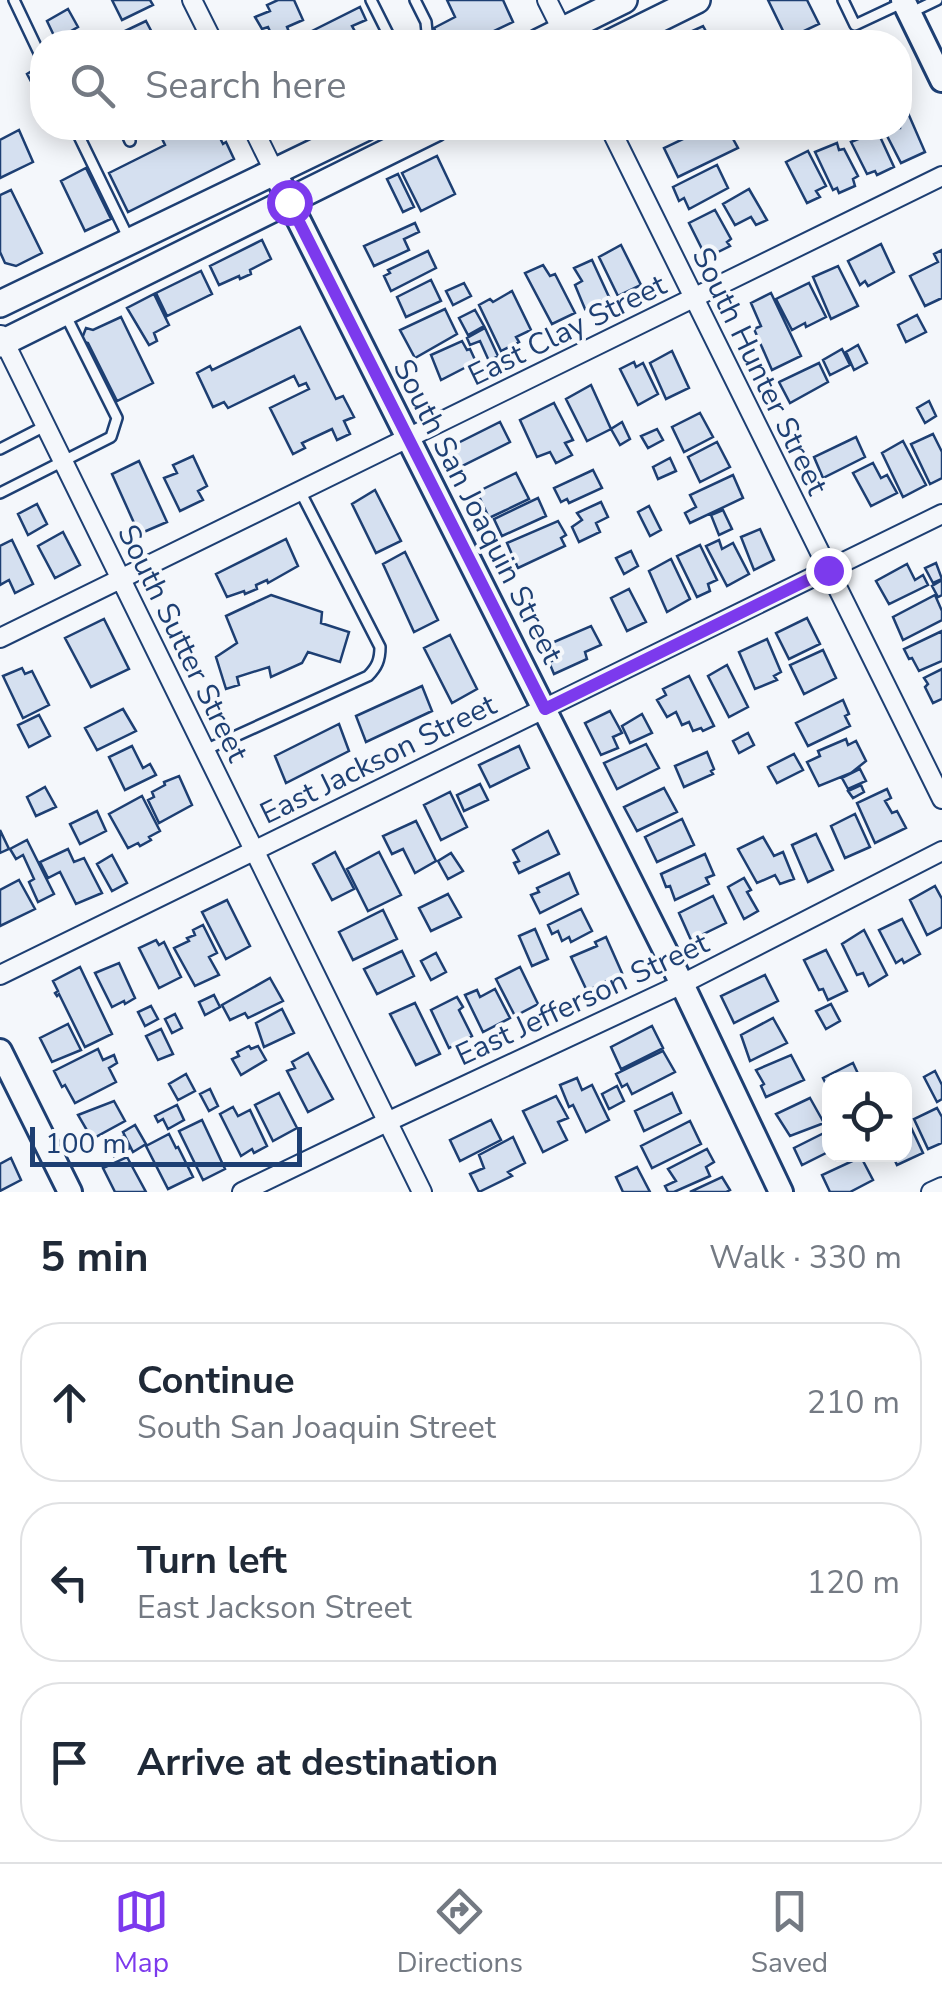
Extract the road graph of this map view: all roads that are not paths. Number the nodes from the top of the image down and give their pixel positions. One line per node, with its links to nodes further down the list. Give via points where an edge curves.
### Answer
1 (14, 0): 17 (lane)
2 (192, 0): 11 (street)
3 (371, 0): 12 (lane)
4 (415, 0): 13 (lane)
5 (547, 0): 14 (street)
6 (624, 0): 15 (main road)
7 (697, 0): 16 (main road)
8 (843, 0): 10 (lane, via 855,25)
9 (936, 0): 10 (lane)
10 (906, 5): 18 (street)
11 (206, 30)
12 (386, 30)
13 (427, 30)
14 (555, 30)
15 (572, 30)
16 (636, 30)
17 (30, 34)
18 (942, 80)
19 (81, 140): 27 (lane)
20 (259, 140): 24 (street, South San Joaquin Street)
21 (341, 140): 24 (main road)
22 (412, 140): 26 (main road)
23 (616, 140): 28 (street, South Hunter Street)
24 (275, 173): 26 (street, South San Joaquin Street); 27 (main road)
25 (942, 176): 28 (street, East Clay Street)
26 (289, 202): 30 (main road); 33 (street, South San Joaquin Street)
27 (130, 240): 29 (main road)
28 (694, 298): 33 (street, East Clay Street); 39 (street, South Hunter Street)
29 (0, 304)
30 (64, 312): 31 (main road); 35 (lane, via 116,418 111,437)
31 (1, 340): 32 (street, South Sutter Street)
32 (45, 426): 34 (lane); 35 (street, South Sutter Street)
33 (407, 438): 36 (street, East Clay Street); 42 (street, South San Joaquin Street)
34 (0, 449)
35 (62, 461): 37 (lane); 40 (street, South Sutter Street)
36 (300, 491): 40 (street, East Clay Street); 43 (lane, via 380,647 380,659 360,680)
37 (0, 493)
38 (942, 514): 39 (street, East Jackson Street)
39 (828, 570): 42 (street, East Jackson Street); 44 (street, South Hunter Street)
40 (121, 579): 41 (street, East Clay Street); 43 (street, South Sutter Street)
41 (0, 638)
42 (545, 709): 45 (street, East Jackson Street); 48 (street, South San Joaquin Street)
43 (205, 750): 45 (street, South Sutter Street)
44 (942, 798)
45 (254, 850): 47 (street, East Jackson Street); 50 (street, South Sutter Street)
46 (942, 851): 48 (street, East Jefferson Street)
47 (0, 975)
48 (682, 984): 50 (street, East Jefferson Street); 55 (street, South San Joaquin Street)
49 (0, 1051): 52 (street)
50 (387, 1122): 53 (street, East Jefferson Street); 54 (street, South Sutter Street)
51 (942, 1186): 56 (street)
52 (70, 1192)
53 (242, 1192)
54 (422, 1192)
55 (780, 1192)
56 (931, 1192)

